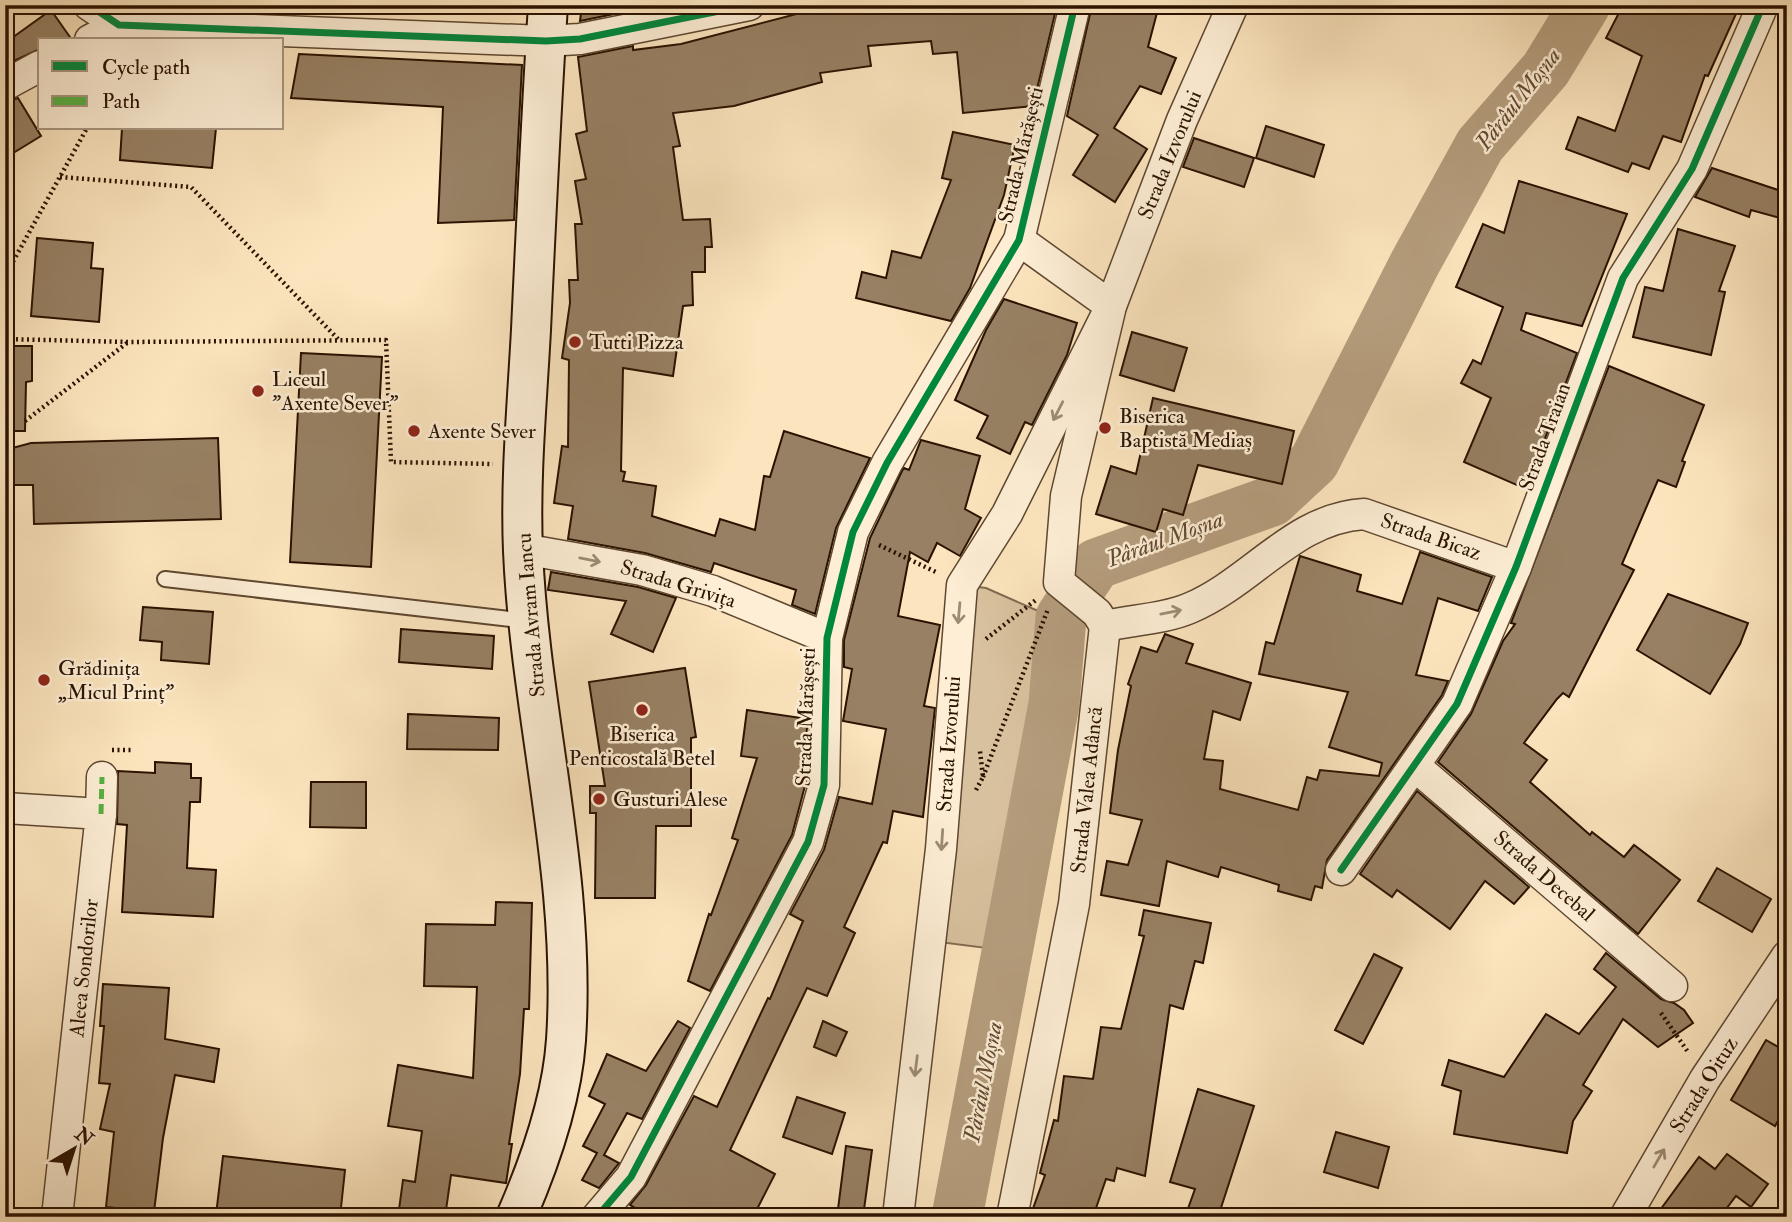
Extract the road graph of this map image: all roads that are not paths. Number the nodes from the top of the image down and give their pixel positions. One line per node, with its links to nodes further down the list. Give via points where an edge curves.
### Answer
1 (89, 5): 7 (street)
2 (748, 5): 6 (street, via 580,39)
3 (1075, 5): 11 (street, Strada Mărășești)
4 (1233, 5): 12 (street, Strada Izvorului, via 1182,120)
5 (1763, 5): 14 (street, Strada Traian, via 1692,169 1623,278)
6 (547, 23): 7 (street); 13 (main road, Strada Avram Iancu)
7 (119, 25): 8 (street)
8 (94, 38)
9 (38, 67): 10 (street)
10 (5, 85)
11 (1018, 240): 12 (street, Strada Mărășești); 18 (street, Strada Mărășești, via 887,463 853,532)
12 (1111, 306): 16 (street, Strada Izvorului, via 1066,496 1059,582); 29 (street, Strada Izvorului, one-way to 29, via 1007,514 962,585 942,849)
13 (523, 549): 17 (main road, Strada Avram Iancu); 18 (street, Strada Grivița, one-way to 18, via 654,573 713,591)
14 (1516, 566): 16 (street, Strada Bicaz, one-way to 14, via 1189,609 1298,535 1345,515 1364,514); 20 (street, Strada Traian, via 1457,704)
15 (165, 579): 17 (lane)
16 (1101, 619): 30 (street, Strada Valea Adâncă, via 1074,904)
17 (528, 621): 27 (main road, Strada Avram Iancu, via 566,925 566,1042 551,1118)
18 (827, 638): 28 (street, Strada Mărășești, via 824,785 808,842 631,1177)
19 (103, 763): 22 (street, Aleea Sondorilor)
20 (1416, 767): 23 (street, Strada Traian); 25 (street, Strada Decebal)
21 (5, 808): 22 (street)
22 (101, 814): 26 (street, Aleea Sondorilor)
23 (1341, 870)
24 (1787, 956): 31 (street, Strada Oituz, one-way to 24, via 1705,1079)
25 (1672, 986)
26 (60, 1216)
27 (516, 1217)
28 (597, 1217)
29 (898, 1217)
30 (1012, 1217)
31 (1625, 1217)

